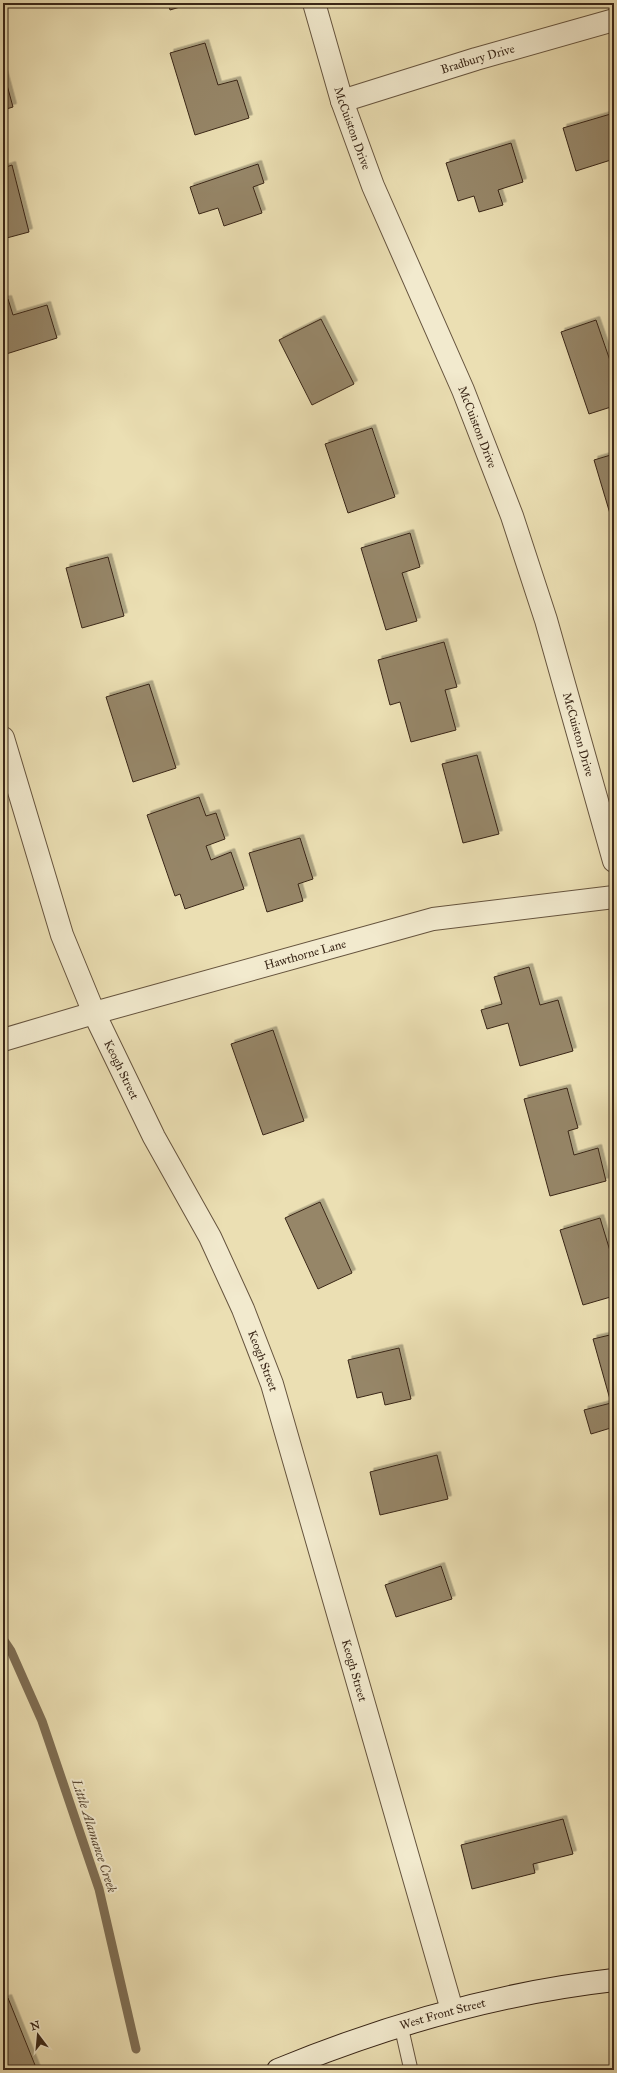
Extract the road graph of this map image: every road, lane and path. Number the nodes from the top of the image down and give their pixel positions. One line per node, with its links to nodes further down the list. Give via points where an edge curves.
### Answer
1 (314, 3): 3 (street, McCuiston Drive)
2 (614, 20): 3 (street, Bradbury Drive, via 476,59)
3 (342, 101): 5 (street, McCuiston Drive, via 373,186 463,390 512,516 546,620)
4 (3, 738): 7 (street, Keogh Street, via 62,935)
5 (614, 861)
6 (614, 897): 7 (street, Hawthorne Lane, via 433,919)
7 (94, 1013): 8 (street, Hawthorne Lane); 10 (street, Keogh Street, via 154,1137 210,1236 243,1309 272,1384)
8 (3, 1040)
9 (614, 1980): 10 (street, West Front Street, via 517,1995)
10 (452, 2010): 11 (street, West Front Street)
11 (401, 2026): 12 (street, West Front Street); 13 (lane)
12 (278, 2070)
13 (411, 2070)

